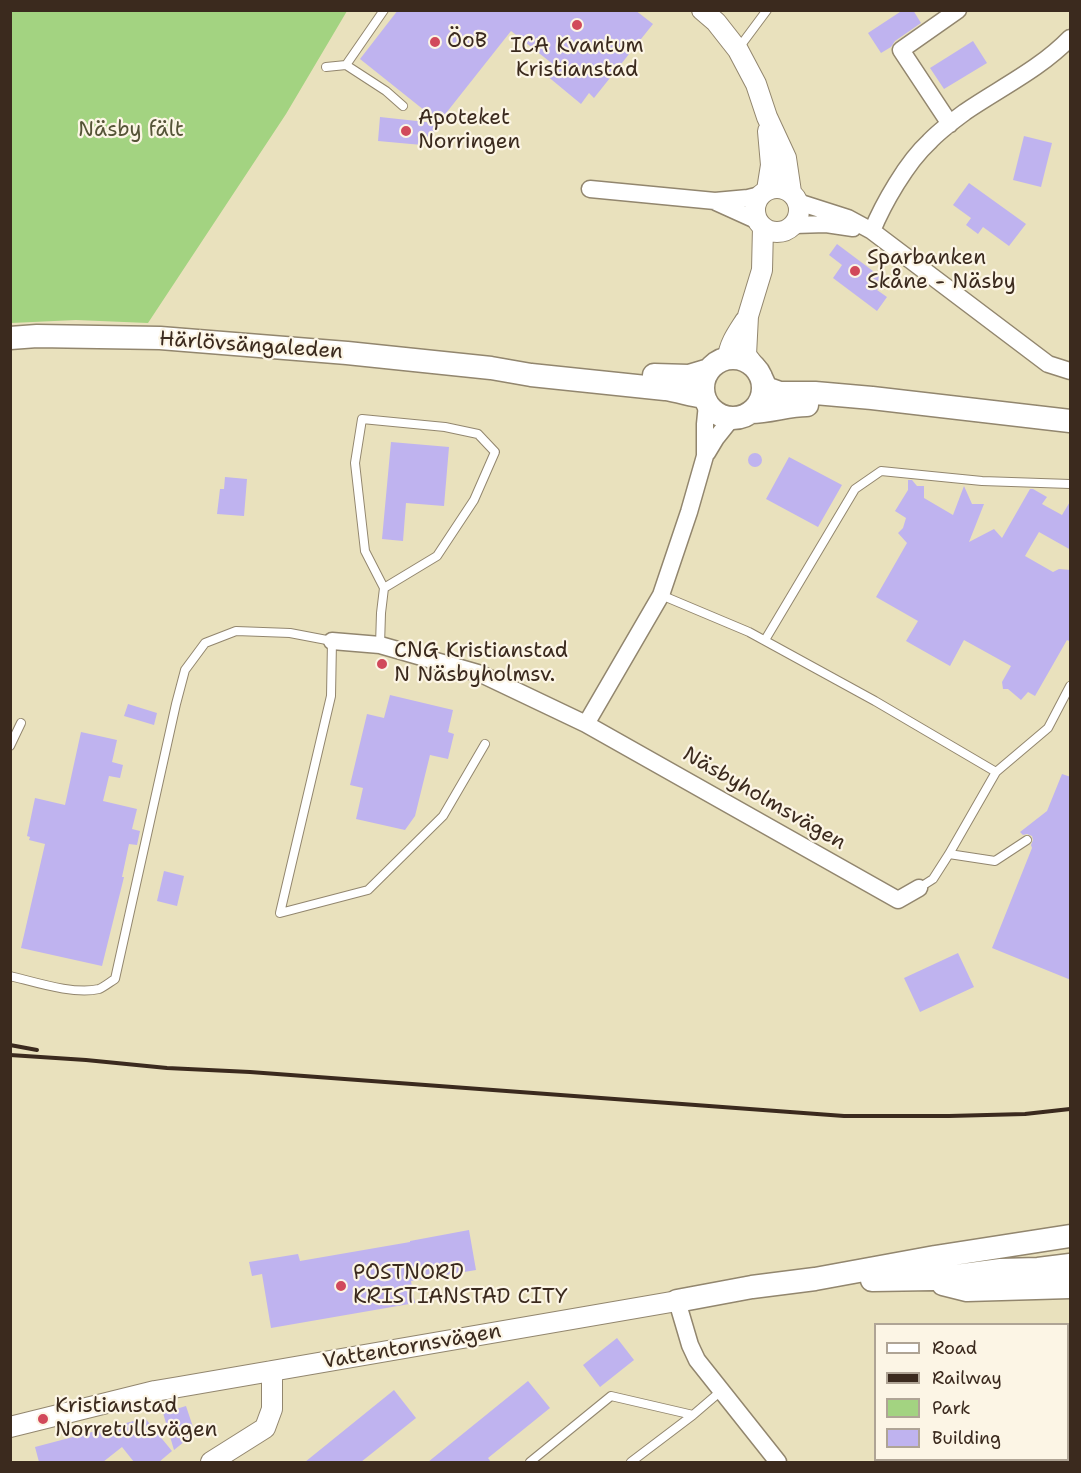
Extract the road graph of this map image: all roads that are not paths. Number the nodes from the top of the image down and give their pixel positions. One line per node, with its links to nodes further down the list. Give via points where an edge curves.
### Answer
1 (384, 10): 7 (lane)
2 (702, 10): 6 (street)
3 (767, 10): 6 (lane)
4 (958, 10): 11 (street, via 901,50)
5 (1069, 43): 11 (street)
6 (738, 50): 10 (street, via 756,84)
7 (346, 64): 8 (lane); 9 (lane)
8 (326, 67)
9 (404, 106)
10 (767, 117): 13 (street, via 771,165); 14 (street, via 786,158)
11 (950, 124): 18 (street, via 910,164)
12 (590, 189): 15 (street)
13 (764, 193): 14 (street, via 779,188); 15 (street); 16 (street, via 755,208)
14 (794, 197): 17 (street, via 799,214); 18 (street)
15 (715, 201): 16 (street)
16 (760, 224): 17 (street, via 779,232); 19 (street)
17 (790, 227): 18 (street, via 826,224); 19 (street)
18 (872, 231): 25 (street, via 1048,364)
19 (762, 270): 20 (street)
20 (748, 316): 22 (street); 26 (street, via 746,356)
21 (10, 338): 23 (main road, Härlövsängaleden, via 160,338)
22 (728, 358): 24 (main road); 26 (main road, via 748,362)
23 (491, 368): 24 (main road, Härlövsängaleden, via 530,365 663,376 689,376); 27 (main road, Härlövsängaleden, via 680,391)
24 (709, 370): 27 (main road, via 703,387)
25 (1071, 370)
26 (758, 372): 28 (main road, via 766,388 780,393 815,393); 29 (main road, via 762,395 758,404)
27 (706, 400): 29 (main road, via 722,416); 31 (street)
28 (980, 411): 29 (main road, via 891,412 801,405); 30 (main road)
29 (741, 415): 31 (street, via 716,438)
30 (1071, 421)
31 (705, 456): 34 (street)
32 (1071, 484): 35 (lane, via 982,482 881,471 855,489)
33 (384, 588): 33 (lane, via 365,551 355,463 362,419 478,434 495,453 474,500 437,556); 37 (lane)
34 (661, 595): 35 (lane); 40 (street)
35 (765, 640): 43 (lane)
36 (332, 641): 37 (street, Näsbyholmsvägen); 41 (lane, via 331,696 280,913 368,890 443,816); 47 (lane, via 290,633 236,632 205,643 185,670 115,979 100,988 77,990)
37 (380, 645): 40 (street, Näsbyholmsvägen, via 481,674)
38 (1071, 686): 43 (lane, via 1048,728)
39 (21, 723): 42 (lane)
40 (586, 724): 46 (street, Näsbyholmsvägen, via 898,900)
41 (484, 744)
42 (10, 746)
43 (996, 772): 45 (lane)
44 (1027, 840): 45 (lane, via 995,861)
45 (949, 855): 46 (lane, via 933,879)
46 (919, 888)
47 (10, 976)
48 (1071, 1236): 50 (main road)
49 (1071, 1265): 50 (main road, Vattentornsvägen, via 1001,1270 961,1264)
50 (934, 1268): 51 (main road, via 942,1284 967,1290); 52 (main road, Vattentornsvägen, via 752,1287)
51 (1071, 1287)
52 (677, 1301): 53 (street, Vattentornsvägen); 54 (street, via 697,1360)
53 (272, 1371): 56 (street, Vattentornsvägen, via 155,1391); 57 (street, via 272,1409 265,1428)
54 (721, 1391): 55 (lane); 60 (street)
55 (693, 1415): 58 (lane, via 611,1396); 59 (lane)
56 (10, 1427)
57 (211, 1462)
58 (530, 1462)
59 (631, 1462)
60 (778, 1462)

